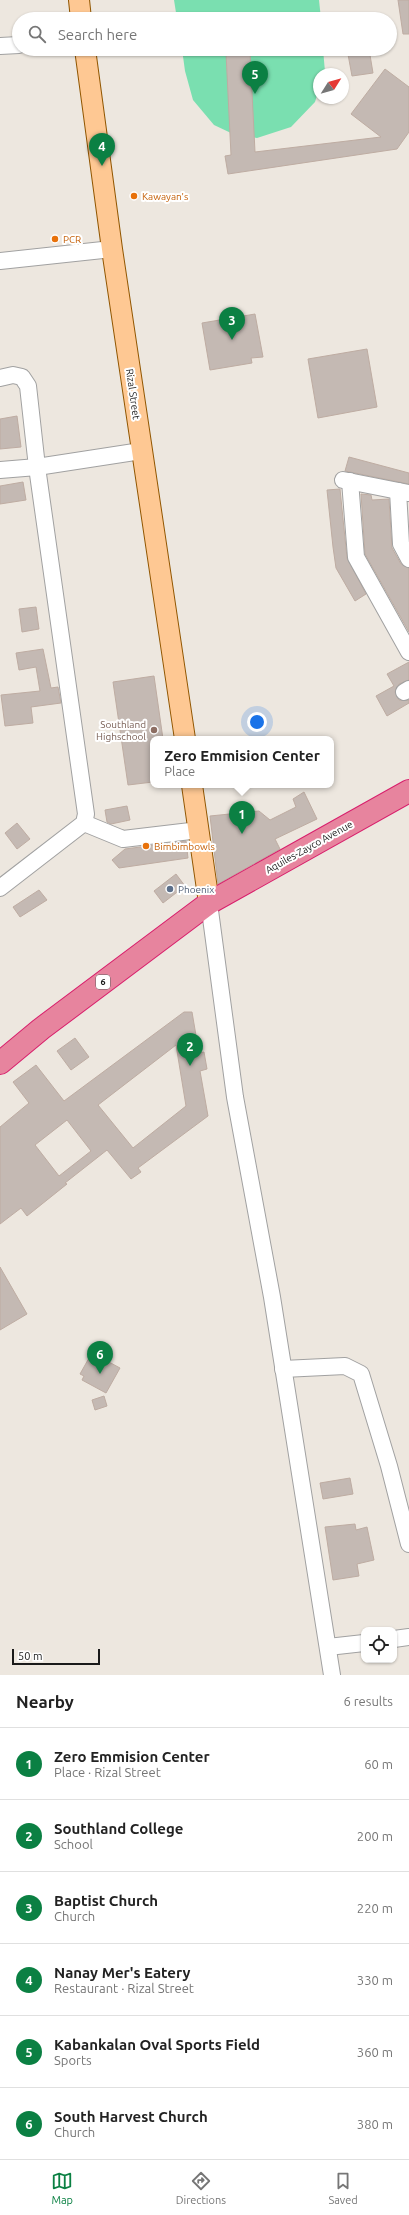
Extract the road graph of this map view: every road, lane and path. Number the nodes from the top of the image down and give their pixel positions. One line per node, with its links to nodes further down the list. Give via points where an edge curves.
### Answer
1 (79, 0): 2 (main road)
2 (80, 12)
3 (12, 45): 4 (street)
4 (0, 46)
5 (86, 56): 6 (main road, Rizal Street)
6 (112, 249): 7 (street); 9 (main road, Rizal Street)
7 (0, 261)
8 (0, 378): 10 (street, via 13,375 22,377 28,386)
9 (141, 451): 10 (street); 15 (main road, Rizal Street)
10 (37, 466): 11 (street); 18 (street, via 86,814)
11 (0, 470)
12 (403, 492): 13 (street, via 401,544); 14 (street, via 346,480 356,557)
13 (409, 559)
14 (409, 652)
15 (185, 736)
16 (192, 788): 19 (main road)
17 (409, 791): 21 (highway, Aquiles-Zayco Avenue / 6)
18 (84, 823): 19 (street, via 124,839); 20 (street)
19 (199, 830): 21 (main road)
20 (0, 888)
21 (209, 903): 22 (highway, 6, via 41,1029); 23 (street, via 235,1097)
22 (0, 1063)
23 (283, 1369): 24 (street, via 345,1366 360,1374 389,1466); 28 (street)
24 (409, 1544)
25 (409, 1637): 26 (street)
26 (397, 1639)
27 (361, 1643): 28 (street)
28 (328, 1647): 29 (street)
29 (332, 1675)

